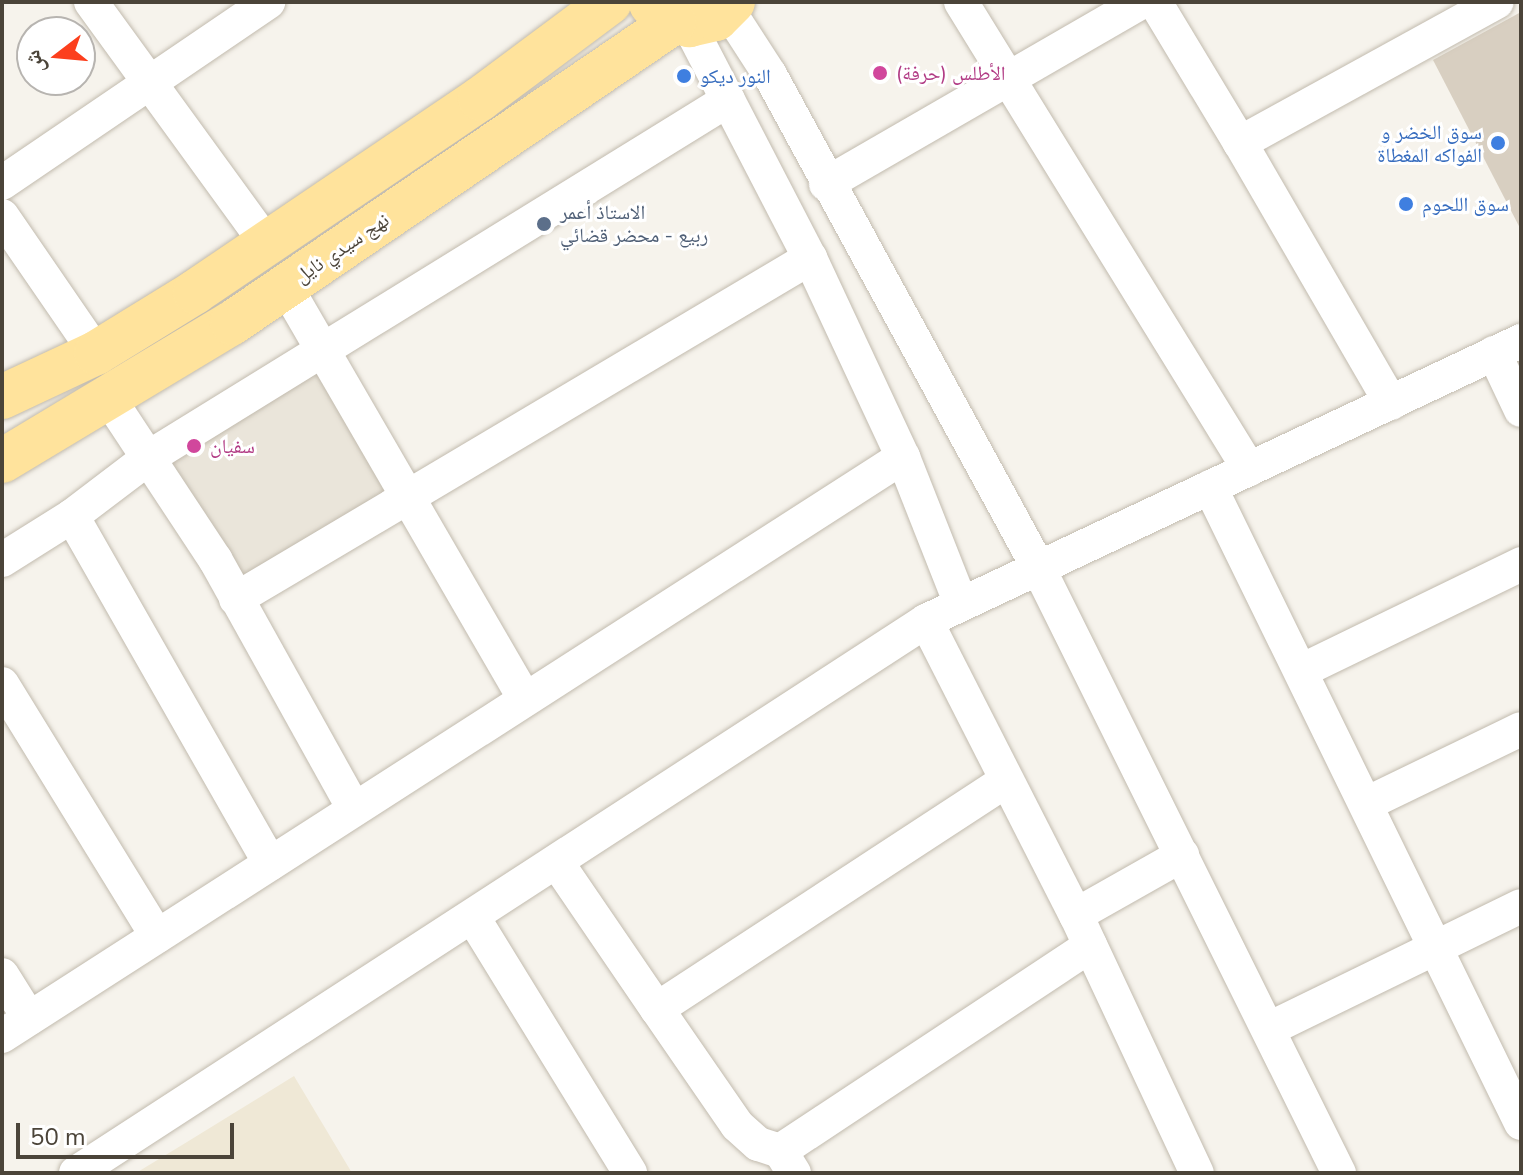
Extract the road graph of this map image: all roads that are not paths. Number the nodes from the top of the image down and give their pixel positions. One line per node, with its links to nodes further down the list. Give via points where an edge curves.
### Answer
1 (91, 2): 10 (street)
2 (268, 2): 10 (street)
3 (610, 2): 16 (main road, via 480,99)
4 (961, 2): 9 (street)
5 (1141, 2): 9 (street)
6 (1155, 2): 12 (street)
7 (1489, 4): 12 (street)
8 (695, 12): 11 (street); 14 (street, via 770,75); 18 (main road, نهج سيدي نايل)
9 (1005, 81): 14 (street); 29 (street)
10 (148, 85): 13 (street); 16 (street)
11 (728, 100): 17 (street); 20 (street)
12 (1240, 143): 24 (street)
13 (2, 183)
14 (826, 184): 35 (street)
15 (2, 216): 21 (street)
16 (266, 243): 21 (main road)
17 (810, 258): 27 (street); 31 (street)
18 (286, 287): 20 (street); 23 (main road, نهج سيدي نايل)
19 (1507, 347): 24 (street); 25 (street)
20 (321, 350): 26 (street); 31 (street)
21 (96, 353): 22 (main road)
22 (2, 397)
23 (110, 400): 26 (street); 28 (main road, نهج سيدي نايل)
24 (1391, 403): 29 (street)
25 (1521, 410)
26 (151, 456): 32 (street); 36 (street)
27 (903, 457): 37 (street); 41 (street)
28 (2, 461)
29 (1249, 469): 30 (street)
30 (1210, 487): 35 (street); 39 (street)
31 (409, 499): 36 (street); 41 (street)
32 (72, 516): 33 (street); 47 (street)
33 (2, 560)
34 (1521, 564): 39 (street)
35 (1038, 567): 37 (street); 46 (street)
36 (236, 599): 45 (street)
37 (961, 604): 38 (street)
38 (926, 621): 43 (street); 48 (street)
39 (1301, 671): 44 (street)
40 (2, 684): 52 (street)
41 (524, 697): 45 (street)
42 (1521, 729): 44 (street)
43 (1006, 781): 50 (street); 56 (street)
44 (1366, 804): 54 (street)
45 (354, 809): 47 (street)
46 (1182, 855): 50 (street); 58 (street)
47 (270, 863): 52 (street)
48 (558, 864): 51 (street); 56 (street)
49 (1521, 906): 54 (street)
50 (1076, 915): 53 (street)
51 (474, 919): 63 (street); 64 (street)
52 (157, 936): 57 (street)
53 (1090, 946): 61 (street); 62 (street)
54 (1436, 948): 58 (street); 59 (street)
55 (2, 975): 57 (street)
56 (657, 1009): 61 (street, via 737,1125)
57 (16, 1027)
58 (1271, 1028): 65 (street)
59 (1511, 1075): 60 (street)
60 (1521, 1123)
61 (787, 1162)
62 (1190, 1170)
63 (76, 1173)
64 (630, 1173)
65 (1339, 1173)

